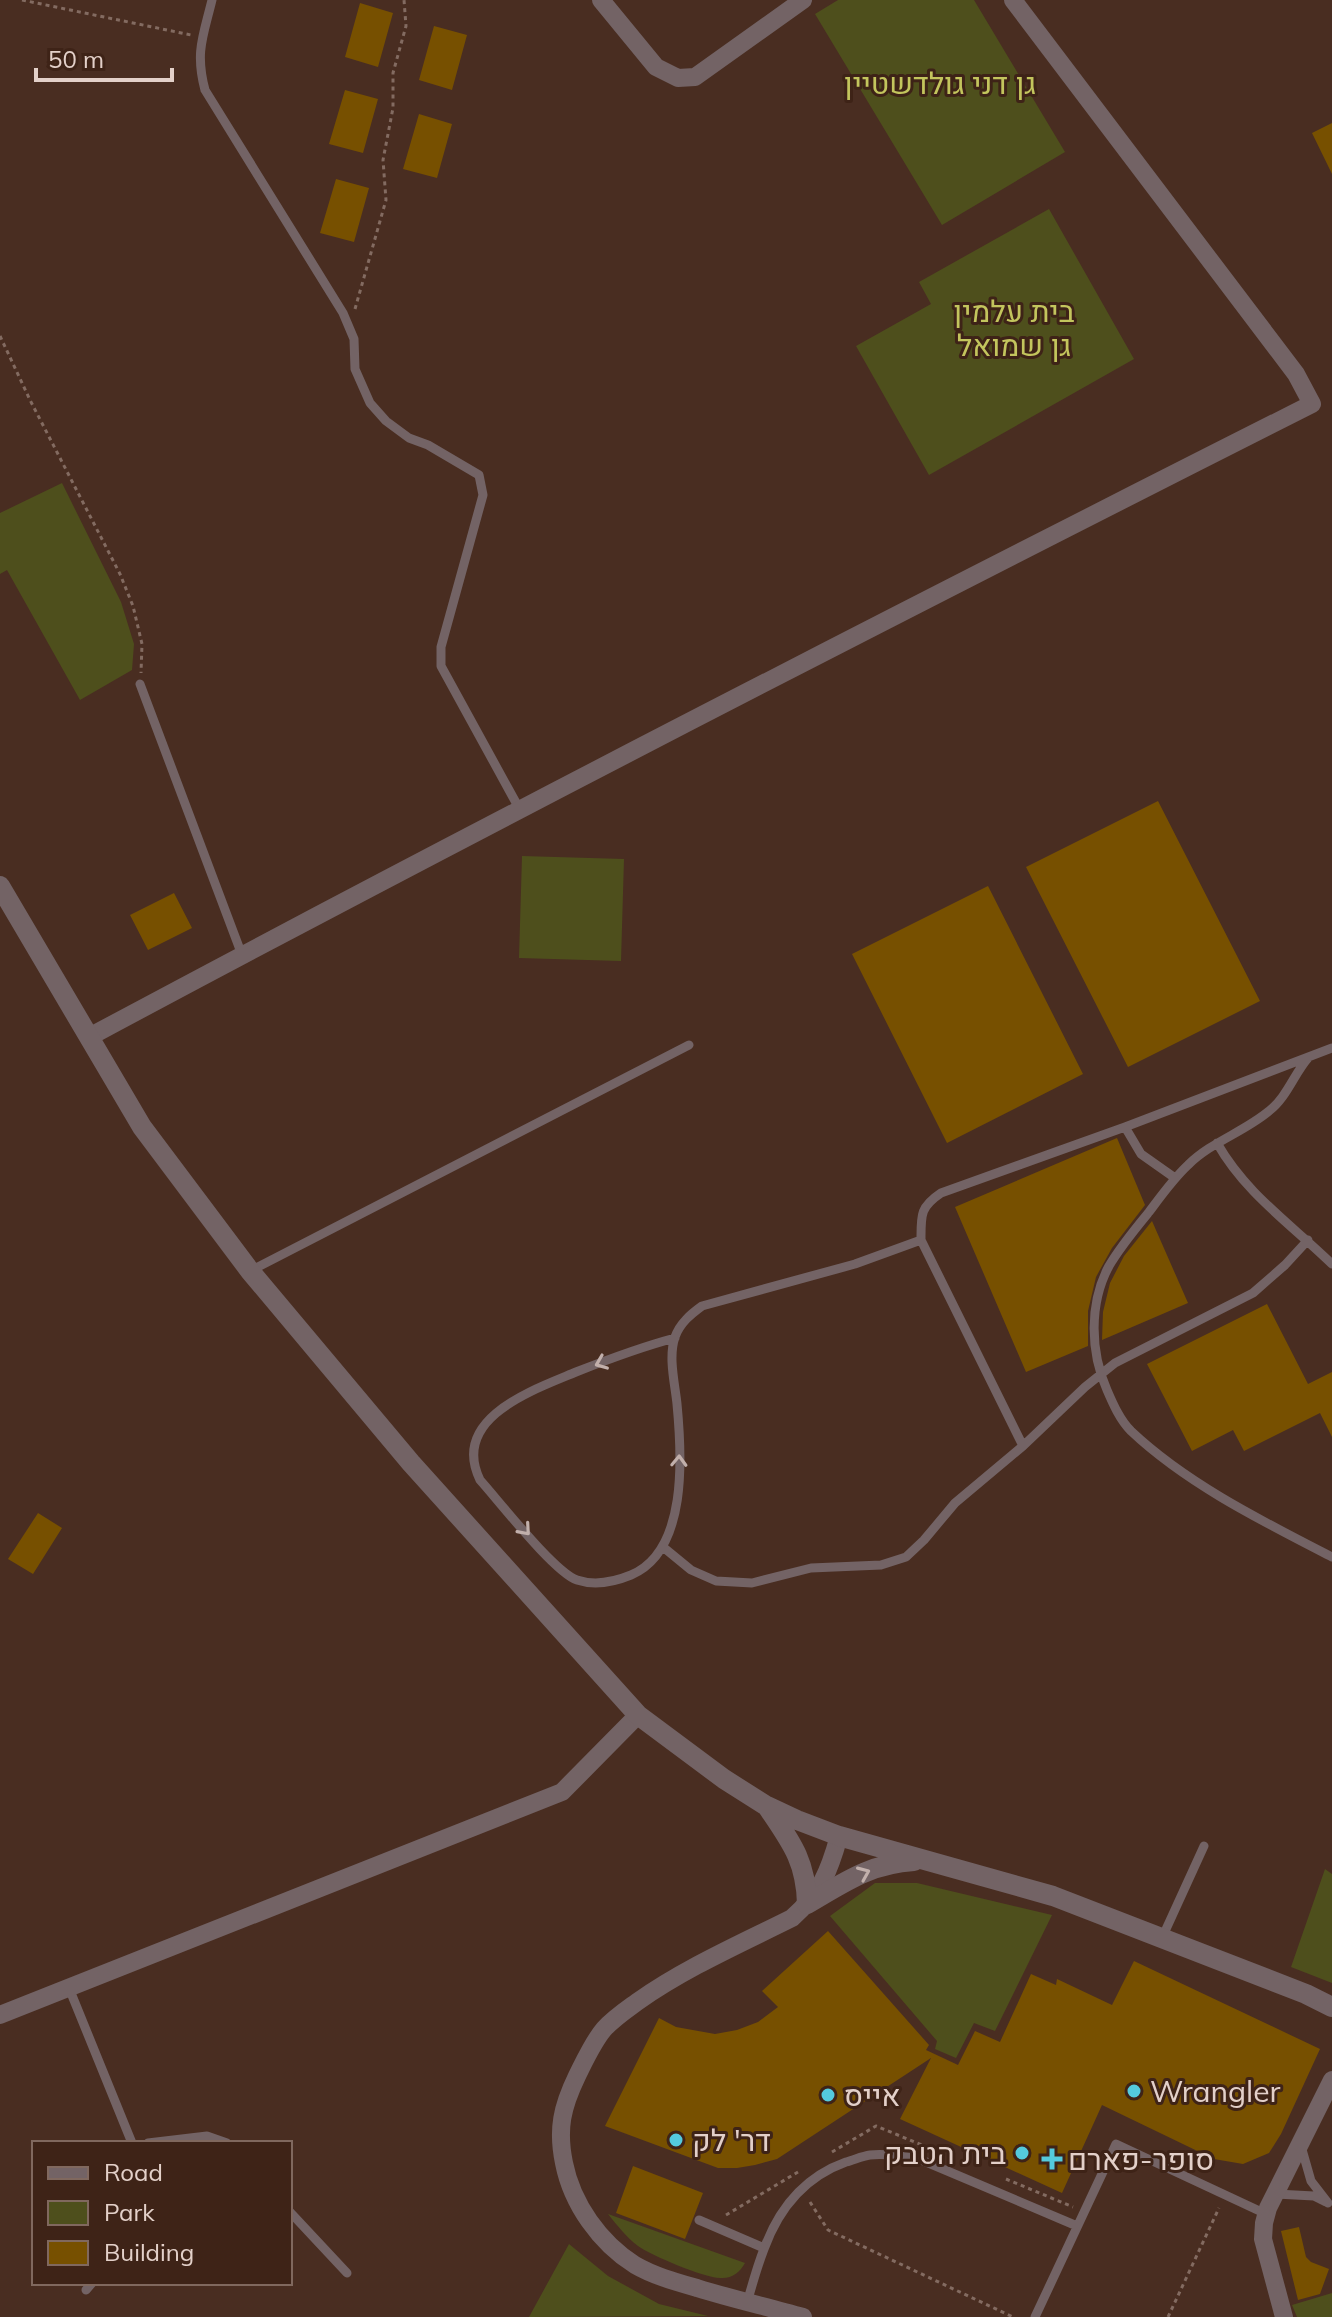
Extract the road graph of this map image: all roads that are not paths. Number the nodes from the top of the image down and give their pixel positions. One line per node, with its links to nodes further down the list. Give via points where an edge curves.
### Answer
1 (212, 0): 6 (lane, via 199,50 205,90 349,327 355,369 370,403 409,438 479,475 483,495 441,647 441,666)
2 (601, 0): 3 (street, via 656,67 678,78 695,77)
3 (803, 0)
4 (1013, 0): 6 (street, via 1296,374 1312,404)
5 (140, 684): 8 (lane)
6 (520, 810): 8 (street)
7 (0, 886): 9 (street)
8 (242, 955): 9 (street)
9 (89, 1037): 19 (street, via 142,1127)
10 (689, 1045): 19 (lane)
11 (1332, 1048): 12 (lane)
12 (1308, 1058): 13 (lane); 14 (lane, via 1271,1110)
13 (1125, 1127): 15 (lane, via 1141,1154); 16 (lane, via 941,1193 921,1215)
14 (1217, 1143): 15 (lane); 17 (lane, via 1252,1191)
15 (1175, 1178): 21 (lane, via 1129,1236 1102,1282 1094,1321)
16 (921, 1240): 20 (lane, via 702,1306); 22 (lane)
17 (1308, 1240): 18 (lane); 21 (lane, via 1253,1293)
18 (1332, 1264)
19 (250, 1271): 25 (street, via 411,1463)
20 (675, 1338): 23 (lane, one-way to 20, via 674,1521 678,1486); 23 (lane, one-way to 23, via 639,1347 518,1396 478,1435 473,1465 480,1480 551,1560 577,1580 596,1583 633,1574)
21 (1100, 1375): 22 (lane); 24 (lane, via 1129,1430 1244,1512)
22 (1023, 1446): 23 (lane, via 955,1503 906,1557 881,1565 811,1568 752,1583 716,1581 691,1570)
23 (663, 1547)
24 (1332, 1557)
25 (638, 1715): 26 (street); 32 (street, via 562,1792)
26 (765, 1805): 27 (street); 30 (street, via 799,1859)
27 (839, 1836): 29 (street); 30 (street, via 829,1870)
28 (1204, 1846): 31 (lane)
29 (926, 1860): 30 (street, one-way to 29, via 862,1872); 31 (street, via 1053,1896)
30 (807, 1904): 48 (street, via 792,1918 664,1984 619,2014 585,2059 562,2115 559,2141 566,2173 578,2202 611,2248 662,2278)
31 (1161, 1939): 33 (street)
32 (69, 1988): 34 (street); 36 (lane)
33 (1332, 2007)
34 (0, 2015)
35 (1332, 2080): 39 (street)
36 (131, 2141)
37 (165, 2141): 38 (lane, via 207,2136)
38 (221, 2141)
39 (1301, 2144): 40 (street); 41 (lane, via 1311,2181)
40 (1276, 2194): 41 (lane, via 1314,2196); 43 (street)
41 (1330, 2205)
42 (292, 2214): 47 (lane)
43 (1267, 2214): 45 (lane, via 1116,2144); 51 (street, via 1263,2239)
44 (699, 2220): 46 (lane)
45 (1077, 2226): 46 (lane, via 919,2159 869,2155 809,2180); 50 (lane)
46 (764, 2248): 48 (lane)
47 (347, 2273)
48 (747, 2303): 49 (street)
49 (803, 2317)
50 (1035, 2317)
51 (1284, 2317)

